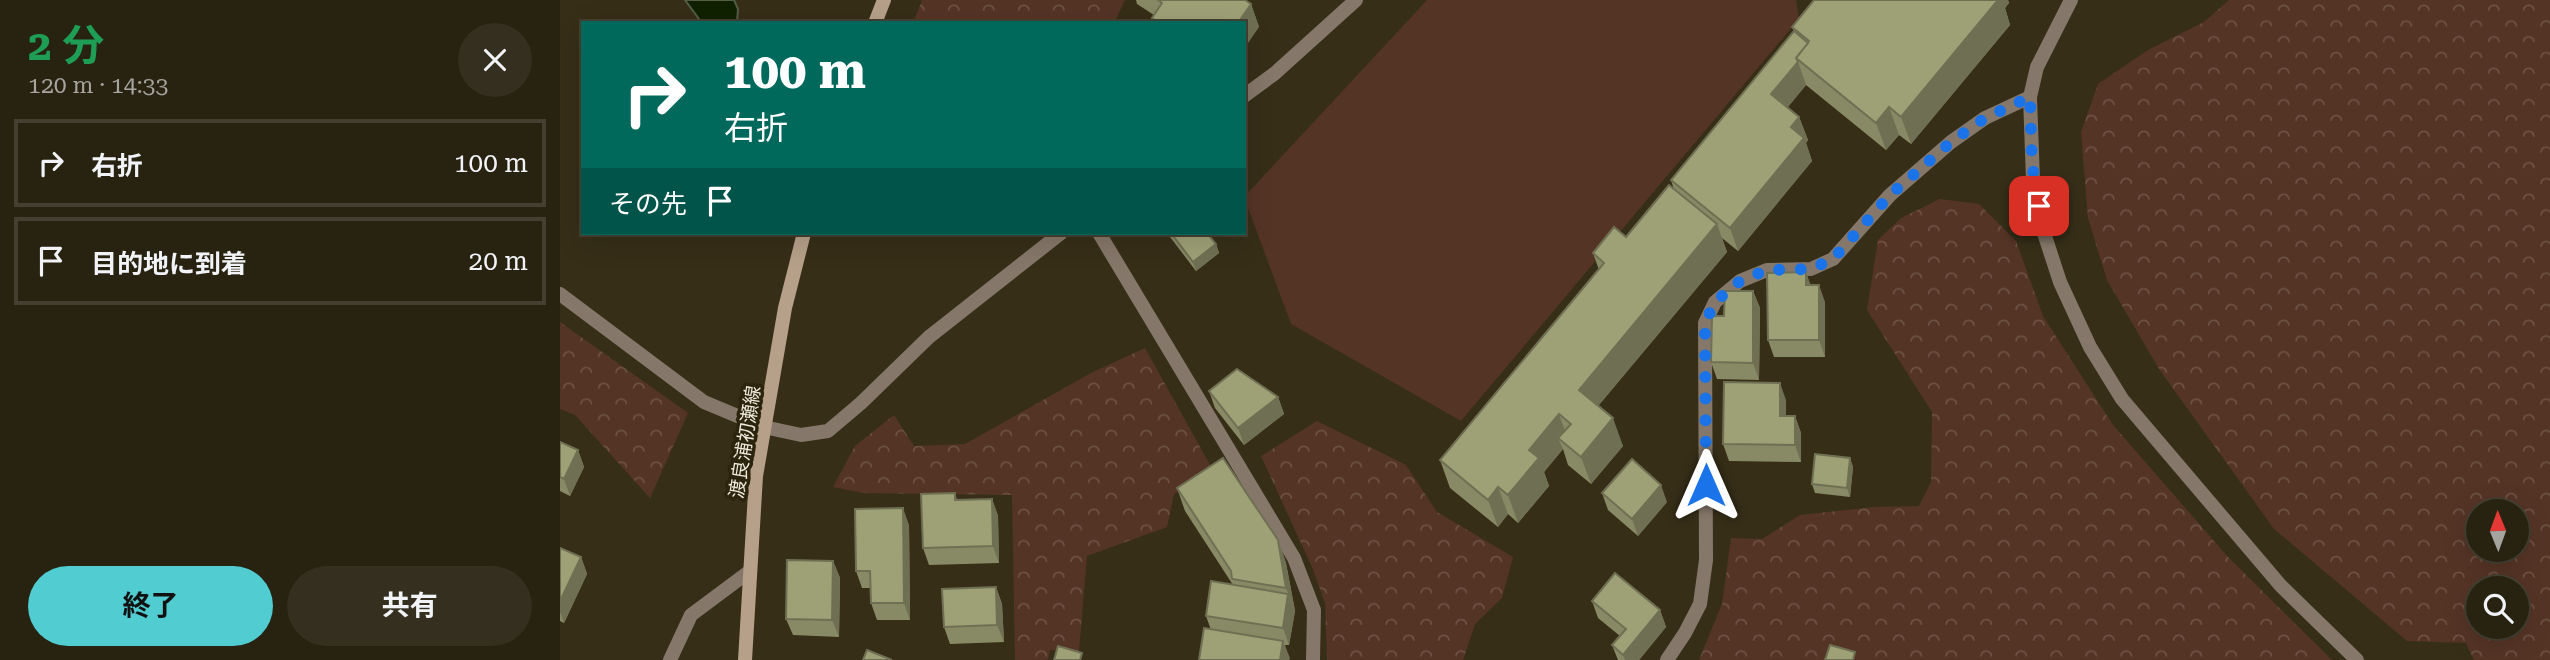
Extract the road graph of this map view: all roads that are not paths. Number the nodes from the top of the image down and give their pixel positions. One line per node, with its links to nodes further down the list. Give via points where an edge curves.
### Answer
1 (884, 0): 4 (main road)
2 (1356, 0): 5 (street)
3 (2071, 0): 6 (street, via 2038,67)
4 (876, 21)
5 (1246, 95)
6 (2030, 97): 16 (street, via 1985,118 1951,142 1890,195 1833,259 1811,269 1767,270 1740,281 1715,302 1705,323 1706,560 1700,604); 17 (street, via 2033,180 2044,233 2090,347 2122,399 2281,586)
7 (803, 235): 11 (main road, 渡良浦初瀬線)
8 (1058, 235): 11 (street, via 929,337 828,430 801,435)
9 (1100, 235): 15 (street, via 1294,558 1314,610)
10 (560, 294): 11 (street, via 705,402)
11 (764, 427): 12 (main road, 渡良浦初瀬線)
12 (750, 571): 13 (street, via 691,615); 14 (main road, 渡良浦初瀬線)
13 (670, 660)
14 (745, 660)
15 (1313, 660)
16 (1667, 660)
17 (2357, 660)

